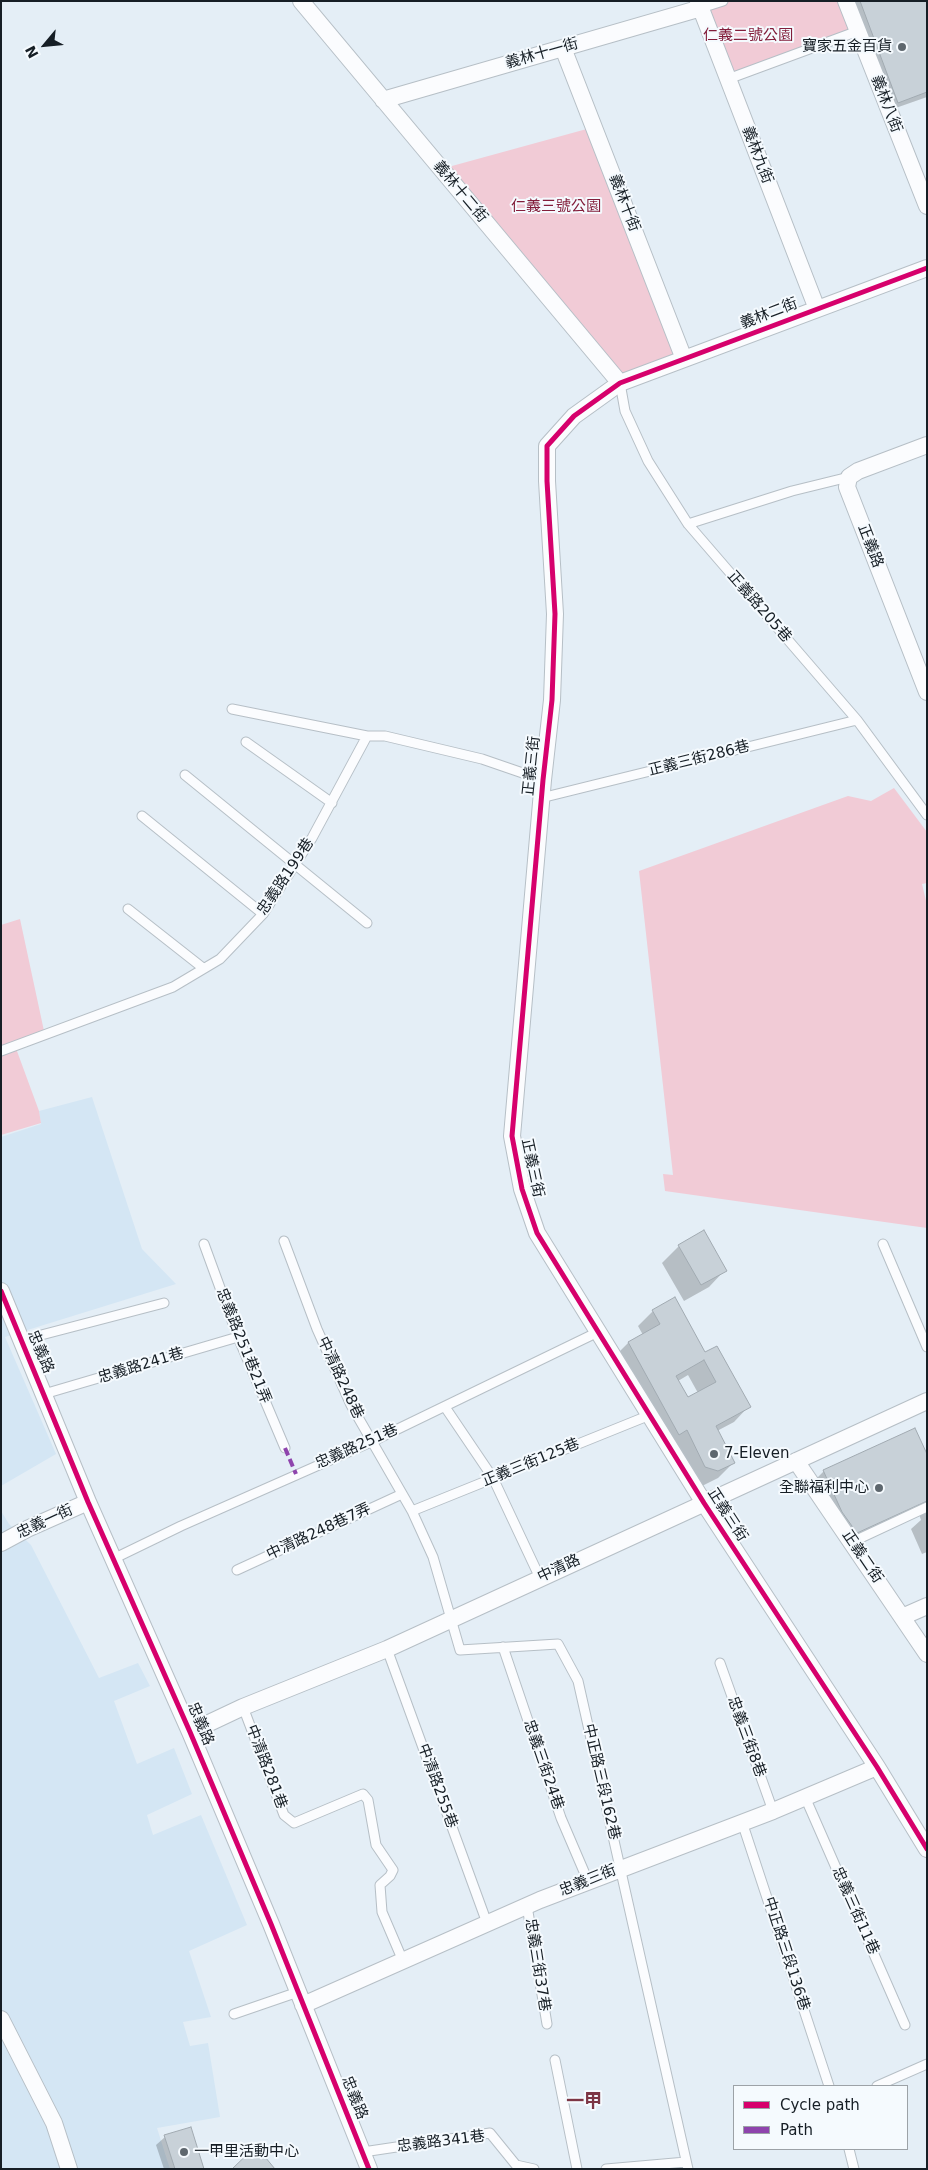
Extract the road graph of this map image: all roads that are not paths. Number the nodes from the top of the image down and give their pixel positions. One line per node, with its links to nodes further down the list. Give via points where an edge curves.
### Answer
1 (301, 1): 8 (street, 義林十二街)
2 (723, 1): 4 (lane)
3 (846, 1): 5 (street, 義林八街)
4 (699, 5): 6 (street, 義林十一街); 7 (street, 義林九街)
5 (858, 31): 7 (lane); 9 (street, 義林八街)
6 (563, 48): 8 (street, 義林十一街); 12 (street, 義林十街)
7 (728, 79): 11 (street, 義林九街)
8 (383, 100): 13 (street, 義林十二街)
9 (927, 206)
10 (927, 268): 11 (street, 義林二街)
11 (817, 309): 12 (street, 義林二街)
12 (684, 359): 13 (street, 義林二街)
13 (620, 383): 16 (lane, 正義路205巷, via 625,411 648,461); 23 (street, 正義三街, via 574,416 547,446 555,614 552,700)
14 (927, 445): 15 (street)
15 (849, 477): 16 (lane, via 792,491); 17 (street, 正義路, via 847,487)
16 (688, 524): 19 (lane, 正義路205巷)
17 (927, 692)
18 (232, 709): 20 (lane)
19 (857, 720): 24 (lane, 正義三街286巷); 26 (lane, 正義路205巷)
20 (367, 736): 23 (lane, via 385,736 482,759); 25 (lane, 忠義路199巷)
21 (246, 742): 25 (lane)
22 (185, 775): 28 (lane)
23 (543, 780): 24 (street, 正義三街)
24 (541, 798): 39 (street, 正義三街, via 512,1136 522,1189 537,1233)
25 (332, 804): 28 (lane, 忠義路199巷)
26 (927, 815)
27 (142, 816): 30 (lane)
28 (294, 864): 30 (lane, 忠義路199巷); 31 (lane)
29 (128, 909): 32 (lane)
30 (263, 914): 32 (lane, 忠義路199巷, via 220,960)
31 (367, 923)
32 (203, 968): 33 (lane, 忠義路199巷, via 173,987)
33 (1, 1051)
34 (284, 1241): 47 (lane, 中清路248巷, via 317,1329)
35 (204, 1244): 40 (lane, 忠義路251巷21弄)
36 (883, 1244): 42 (lane)
37 (1, 1291): 41 (street, 忠義路)
38 (164, 1303): 41 (lane)
39 (598, 1332): 45 (lane, 忠義路251巷); 46 (street, 正義三街)
40 (238, 1337): 43 (lane, 忠義路241巷); 48 (lane, 忠義路251巷21弄)
41 (22, 1340): 43 (street, 忠義路)
42 (927, 1348)
43 (44, 1394): 52 (street, 忠義路)
44 (927, 1401): 49 (street, 中清路)
45 (445, 1407): 47 (lane, 忠義路251巷); 50 (lane)
46 (650, 1415): 50 (lane, 正義三街125巷); 53 (street, 正義三街)
47 (371, 1442): 51 (lane, 中清路248巷); 58 (lane, 忠義路251巷)
48 (285, 1448)
49 (796, 1461): 53 (street, 中清路); 57 (street, 正義二街)
50 (493, 1478): 55 (lane, 正義三街125巷); 60 (lane)
51 (402, 1494): 55 (lane, 中清路248巷); 59 (lane, 中清路248巷7弄)
52 (88, 1502): 56 (street, 忠義一街); 58 (street, 忠義路)
53 (704, 1503): 60 (street, 中清路); 70 (street, 正義三街)
54 (927, 1507): 57 (lane)
55 (412, 1511): 63 (lane, 中清路248巷, via 433,1557)
56 (1, 1542)
57 (852, 1542): 62 (street, 正義二街)
58 (113, 1559): 69 (street, 忠義路)
59 (237, 1570)
60 (540, 1578): 63 (street, 中清路)
61 (927, 1606): 62 (street)
62 (902, 1617): 66 (street, 正義二街)
63 (452, 1618): 64 (lane, 中正路三段162巷, via 460,1650); 65 (street, 中清路)
64 (503, 1647): 75 (lane, 中正路三段162巷, via 558,1644 578,1681); 76 (lane, 忠義三街24巷, via 561,1818)
65 (387, 1649): 68 (street, 中清路); 78 (lane, 中清路255巷)
66 (927, 1654)
67 (720, 1663): 72 (lane, 忠義三街8巷)
68 (243, 1707): 69 (street, 中清路); 79 (lane, 中清路281巷, via 284,1815 294,1823 362,1794 368,1800 376,1846 393,1870 380,1885 382,1912)
69 (190, 1732): 80 (street, 忠義路)
70 (876, 1768): 71 (street, 忠義三街); 74 (street, 正義三街)
71 (805, 1797): 72 (street, 忠義三街); 84 (lane, 忠義三街11巷)
72 (773, 1811): 73 (street, 忠義三街)
73 (742, 1822): 75 (street, 忠義三街); 87 (lane, 中正路三段136巷)
74 (927, 1849)
75 (621, 1868): 76 (street, 忠義三街); 91 (lane, 中正路三段162巷)
76 (588, 1881): 77 (street, 忠義三街)
77 (527, 1906): 78 (street, 忠義三街); 83 (lane, 忠義三街37巷)
78 (487, 1923): 79 (street, 忠義三街)
79 (403, 1961): 80 (street, 忠義三街)
80 (300, 1998): 81 (lane); 90 (street, 忠義路)
81 (234, 2014)
82 (1, 2019): 92 (street, via 54,2123)
83 (547, 2024)
84 (905, 2025)
85 (555, 2060): 95 (lane)
86 (927, 2064): 88 (lane)
87 (829, 2085)
88 (879, 2085)
89 (849, 2150): 97 (lane)
90 (362, 2152): 93 (street, 忠義路); 94 (lane, 忠義路341巷, via 490,2133 516,2165)
91 (687, 2165): 96 (lane)
92 (69, 2169)
93 (369, 2169)
94 (534, 2169)
95 (577, 2169)
96 (606, 2169)
97 (854, 2169)

